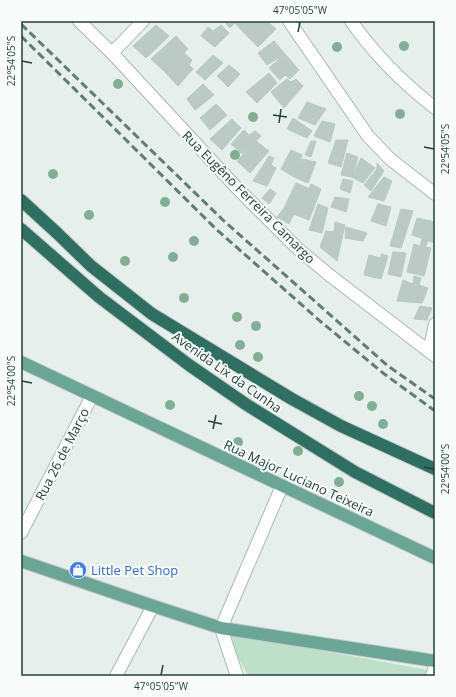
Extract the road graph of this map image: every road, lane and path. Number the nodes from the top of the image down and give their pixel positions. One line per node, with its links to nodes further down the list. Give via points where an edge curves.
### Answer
1 (79, 21): 5 (street, Rua Eugêno Ferreira Camargo)
2 (143, 21): 5 (street)
3 (289, 21): 8 (street, via 368,136 390,159)
4 (351, 21): 6 (street, via 390,67)
5 (112, 53): 13 (street, Rua Eugêno Ferreira Camargo, via 230,181 297,248)
6 (435, 108)
7 (21, 193): 10 (highway)
8 (435, 194)
9 (21, 200): 10 (highway, Avenida Lix da Cunha)
10 (34, 212): 16 (highway, Avenida Lix da Cunha, via 91,266 152,314 298,403)
11 (21, 229): 18 (highway, Avenida Lix da Cunha, via 99,297 240,400 355,472)
12 (435, 324): 13 (street)
13 (432, 354)
14 (21, 362): 15 (main road, Rua Major Luciano Teixeira)
15 (92, 396): 17 (main road, Rua Major Luciano Teixeira); 19 (street, Rua 26 de Março)
16 (435, 469)
17 (282, 486): 20 (main road, Rua Major Luciano Teixeira); 23 (street)
18 (435, 513)
19 (21, 533)
20 (435, 558)
21 (21, 561): 22 (main road)
22 (153, 606): 23 (main road); 26 (street)
23 (221, 628): 24 (main road); 27 (street)
24 (435, 661)
25 (435, 667): 28 (street)
26 (116, 676)
27 (237, 676)
28 (432, 676)

